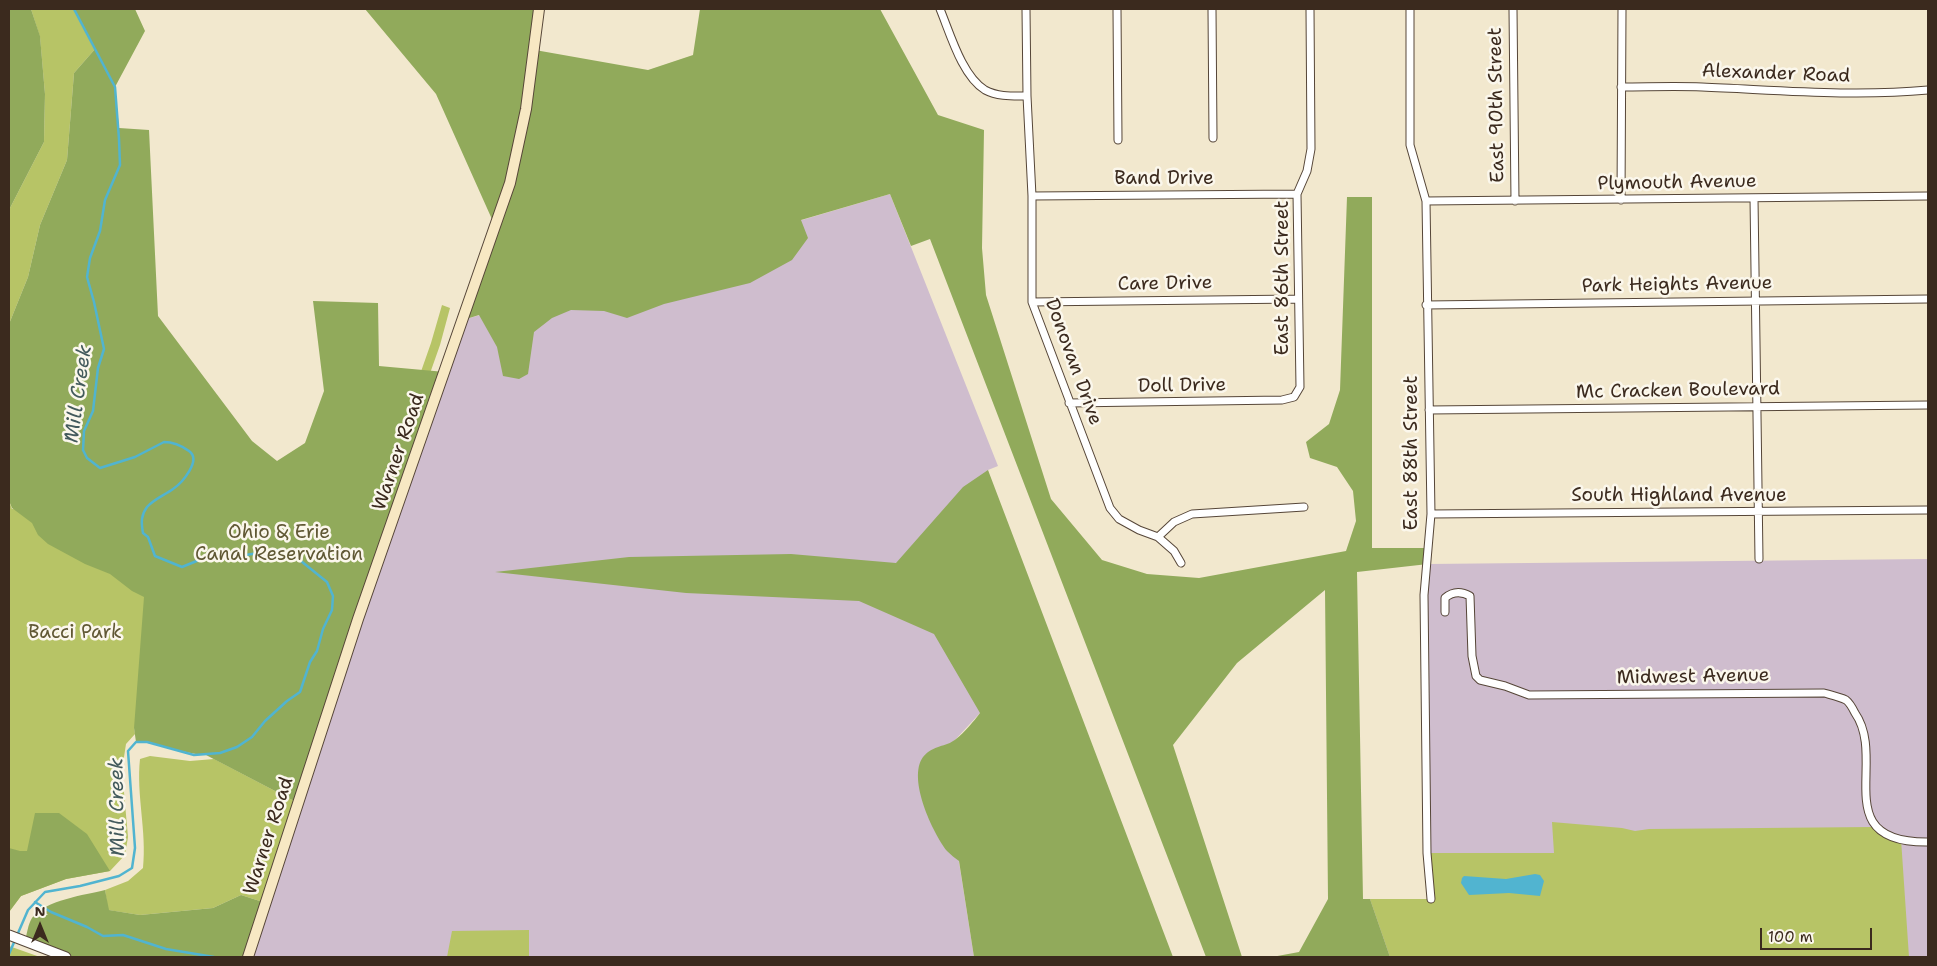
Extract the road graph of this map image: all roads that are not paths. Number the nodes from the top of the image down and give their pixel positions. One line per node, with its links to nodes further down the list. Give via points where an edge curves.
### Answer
1 (539, 9): 44 (main road, Warner Road, via 526,109 510,183 358,619)
2 (940, 9): 12 (street, via 964,66 974,80 985,90 1002,96)
3 (1026, 9): 12 (street, Donovan Drive)
4 (1117, 9): 14 (street)
5 (1212, 9): 13 (street)
6 (1310, 9): 15 (street, East 86th Street, via 1311,149 1307,171)
7 (1410, 9): 20 (street, East 88th Street, via 1410,145)
8 (1513, 9): 21 (street, East 90th Street)
9 (1622, 9): 10 (street)
10 (1621, 87): 11 (street, Alexander Road, via 1703,87 1844,94); 19 (street)
11 (1928, 90)
12 (1027, 96): 16 (street, Donovan Drive)
13 (1213, 138)
14 (1118, 140)
15 (1297, 194): 16 (street, Band Drive); 22 (street, East 86th Street)
16 (1032, 196): 25 (street, Donovan Drive)
17 (1928, 196): 18 (street, Plymouth Avenue)
18 (1754, 198): 19 (street, Plymouth Avenue); 24 (street)
19 (1621, 200): 21 (street, Plymouth Avenue)
20 (1426, 201): 21 (street, Plymouth Avenue); 26 (street, East 88th Street)
21 (1515, 201)
22 (1298, 299): 25 (street, Care Drive); 27 (street, East 86th Street, via 1300,387)
23 (1928, 299): 24 (street, Park Heights Avenue)
24 (1755, 301): 26 (street, Park Heights Avenue); 30 (street)
25 (1032, 302): 28 (street, Donovan Drive)
26 (1426, 305): 31 (street, East 88th Street)
27 (1294, 397): 28 (street, Doll Drive, via 1282,400)
28 (1069, 403): 36 (street, Donovan Drive, via 1110,508 1119,519)
29 (1928, 405): 30 (street, Mc Cracken Boulevard)
30 (1758, 406): 31 (street, Mc Cracken Boulevard); 34 (street)
31 (1429, 410): 35 (street, East 88th Street)
32 (1304, 507): 36 (street, via 1192,514 1174,522)
33 (1928, 510): 34 (street, South Highland Avenue)
34 (1758, 512): 35 (street, South Highland Avenue); 37 (street)
35 (1431, 514): 41 (street, East 88th Street, via 1424,595 1427,853)
36 (1158, 537): 38 (street, Donovan Drive, via 1174,551)
37 (1759, 560)
38 (1181, 563)
39 (1445, 612): 40 (street, Midwest Avenue, via 1445,598 1451,593 1470,596 1476,676 1529,695 1824,692 1847,701 1865,736 1866,807 1876,826 1890,837)
40 (1928, 842)
41 (1431, 899)
42 (9, 935): 43 (street)
43 (66, 957)
44 (248, 957)

